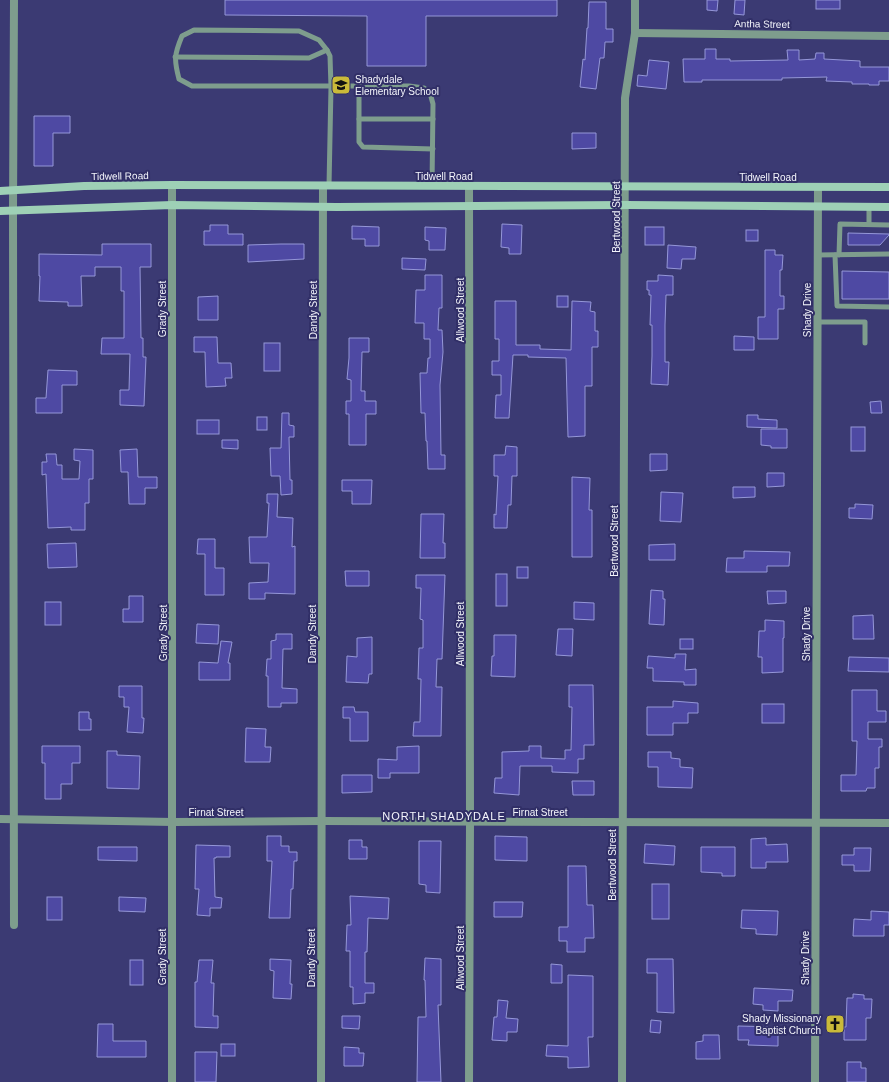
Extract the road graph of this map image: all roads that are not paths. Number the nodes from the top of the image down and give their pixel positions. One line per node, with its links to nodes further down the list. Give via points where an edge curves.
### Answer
1 (14, 0): 19 (street)
2 (635, 0): 3 (street, Bertwood Street)
3 (635, 33): 4 (street, Antha Street); 16 (street, Bertwood Street, via 625,98)
4 (889, 36)
5 (327, 50): 6 (lane, via 309,58); 6 (lane, via 319,40 299,31 194,30 182,36); 8 (lane, via 330,56)
6 (175, 56): 8 (lane, via 179,79 192,86)
7 (359, 86): 8 (lane); 9 (lane); 10 (lane, via 424,88 430,93)
8 (331, 87): 13 (lane)
9 (359, 119): 10 (lane); 11 (lane, via 359,142 363,147)
10 (433, 119): 11 (lane)
11 (433, 149): 14 (lane)
12 (172, 185): 13 (main road, Tidwell Road); 19 (main road, Tidwell Road); 21 (street, Grady Street)
13 (326, 186): 14 (main road, Tidwell Road); 26 (street, Dandy Street)
14 (432, 186): 15 (main road, Tidwell Road)
15 (469, 186): 16 (main road, Tidwell Road); 23 (street, Allwood Street)
16 (626, 186): 17 (main road, Tidwell Road); 22 (street, Bertwood Street)
17 (818, 187): 18 (main road, Tidwell Road); 24 (street, Shady Drive)
18 (889, 187)
19 (14, 190): 20 (main road, Tidwell Road); 29 (street)
20 (0, 191)
21 (172, 205): 26 (main road); 29 (main road); 41 (street, Grady Street)
22 (626, 205): 23 (main road); 24 (main road); 43 (street, Bertwood Street)
23 (470, 206): 26 (main road); 42 (street, Allwood Street)
24 (818, 206): 25 (main road); 33 (street, Shady Drive)
25 (869, 206): 27 (main road); 30 (lane)
26 (323, 207): 40 (street, Dandy Street)
27 (889, 207)
28 (0, 211): 29 (main road)
29 (13, 211): 39 (street)
30 (869, 224): 31 (lane); 34 (lane, via 840,224)
31 (889, 224)
32 (889, 254): 34 (lane)
33 (818, 255): 34 (lane); 36 (street, Shady Drive)
34 (837, 255): 35 (lane, via 837,306)
35 (889, 307)
36 (817, 322): 37 (lane, via 865,322); 44 (street, Shady Drive)
37 (865, 343)
38 (0, 819): 39 (street, Firnat Street)
39 (14, 819): 41 (street, Firnat Street); 46 (street)
40 (322, 821): 41 (street, Firnat Street); 42 (street, Firnat Street); 48 (street, Dandy Street)
41 (173, 822): 47 (street, Grady Street)
42 (470, 822): 43 (street, Firnat Street); 49 (street, Allwood Street)
43 (622, 822): 44 (street, Firnat Street); 50 (street, Bertwood Street)
44 (816, 822): 45 (street, Firnat Street); 51 (street, Shady Drive)
45 (889, 823)
46 (14, 925)
47 (172, 1082)
48 (321, 1082)
49 (469, 1082)
50 (622, 1082)
51 (815, 1082)

